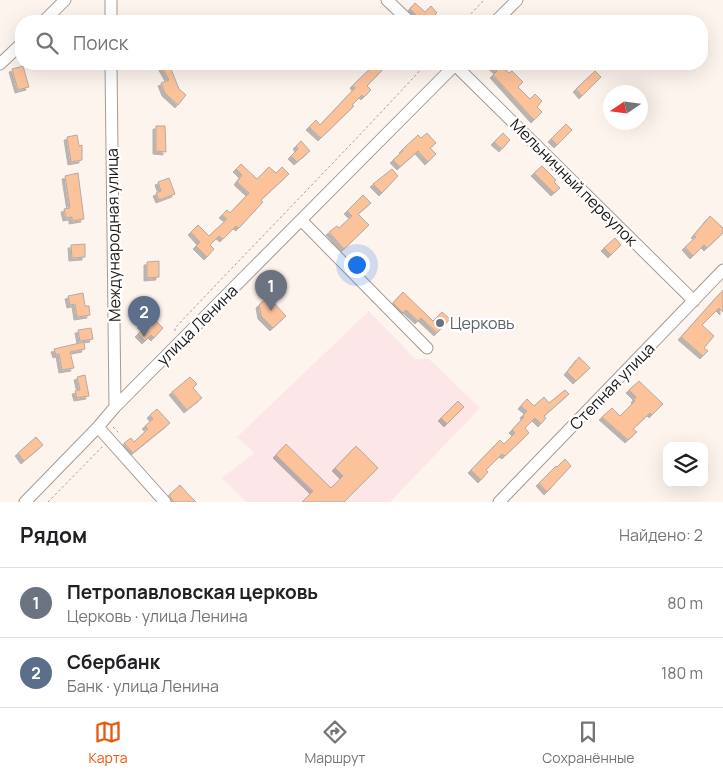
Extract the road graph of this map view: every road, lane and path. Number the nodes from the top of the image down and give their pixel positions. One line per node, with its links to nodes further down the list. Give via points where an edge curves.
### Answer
1 (65, 0): 6 (street)
2 (111, 0): 7 (street)
3 (387, 0): 8 (street)
4 (484, 0): 9 (path)
5 (517, 0): 10 (street)
6 (50, 15)
7 (111, 15)
8 (403, 15)
9 (470, 15)
10 (502, 15)
11 (15, 50): 12 (street)
12 (0, 64)
13 (112, 70): 22 (street, Международная улица)
14 (420, 70): 20 (path, via 175,328)
15 (449, 70): 17 (street, улица Ленина)
16 (461, 70): 19 (street, Мельничный переулок)
17 (301, 220): 20 (street, улица Ленина); 21 (street)
18 (723, 270): 19 (street, Степная улица)
19 (694, 301): 28 (street, Степная улица)
20 (174, 348): 22 (street, улица Ленина)
21 (427, 348)
22 (115, 407): 23 (street, улица Ленина)
23 (103, 425): 24 (street); 24 (path, via 118,432); 25 (street, улица Ленина)
24 (108, 440): 26 (path); 27 (street)
25 (24, 502)
26 (48, 502)
27 (165, 502)
28 (499, 502)

